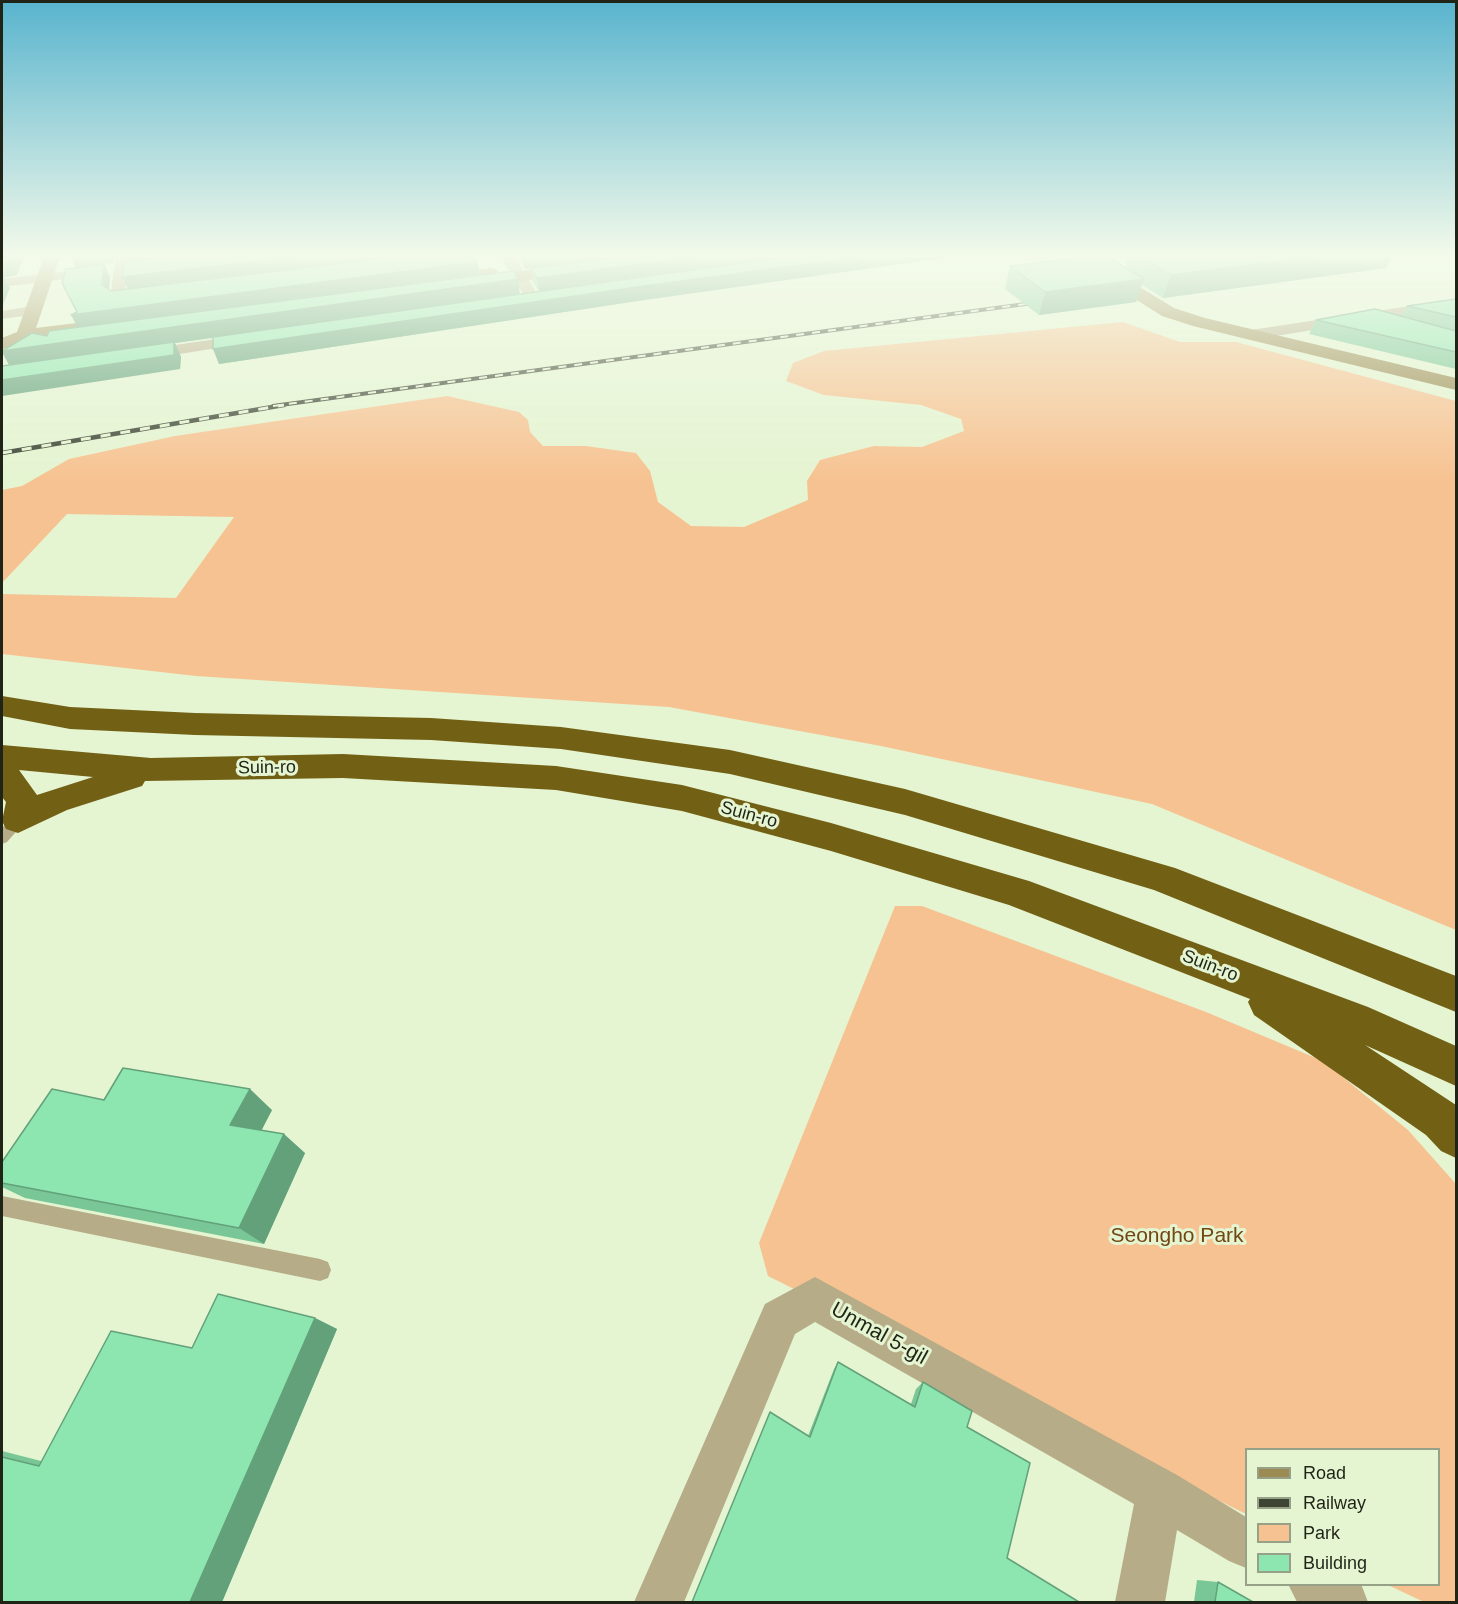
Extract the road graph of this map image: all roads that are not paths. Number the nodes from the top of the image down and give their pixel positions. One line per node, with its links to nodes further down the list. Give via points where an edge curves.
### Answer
1 (26, 332): 7 (street)
2 (76, 332): 7 (street)
3 (1240, 332): 5 (street)
4 (1270, 332): 5 (street); 11 (street)
5 (1251, 335): 12 (street)
6 (260, 337): 10 (street)
7 (23, 339): 8 (street); 9 (street)
8 (2, 344)
9 (2, 353)
10 (131, 356)
11 (1456, 376)
12 (1456, 384)
13 (2, 706): 19 (highway, via 70,718 431,729 561,738 730,762 905,802 1162,878)
14 (2, 757): 16 (highway, Suin-ro)
15 (2, 767): 17 (highway, via 10,785 23,799)
16 (151, 770): 17 (highway, via 55,801); 18 (highway, Suin-ro, via 367,768 556,778 682,798 1017,892)
17 (10, 829)
18 (1219, 969): 20 (highway, Suin-ro, via 1368,1026); 21 (highway, via 1431,1114)
19 (1456, 994)
20 (1456, 1066)
21 (1456, 1136)
22 (2, 1206): 23 (lane)
23 (320, 1270)
24 (1160, 1492): 25 (street, Unmal 5-gil); 27 (street, Unmal 5-gil, via 815,1298 780,1319); 28 (street)
25 (1245, 1543)
26 (1316, 1586): 29 (street)
27 (659, 1602)
28 (1140, 1602)
29 (1343, 1602)

